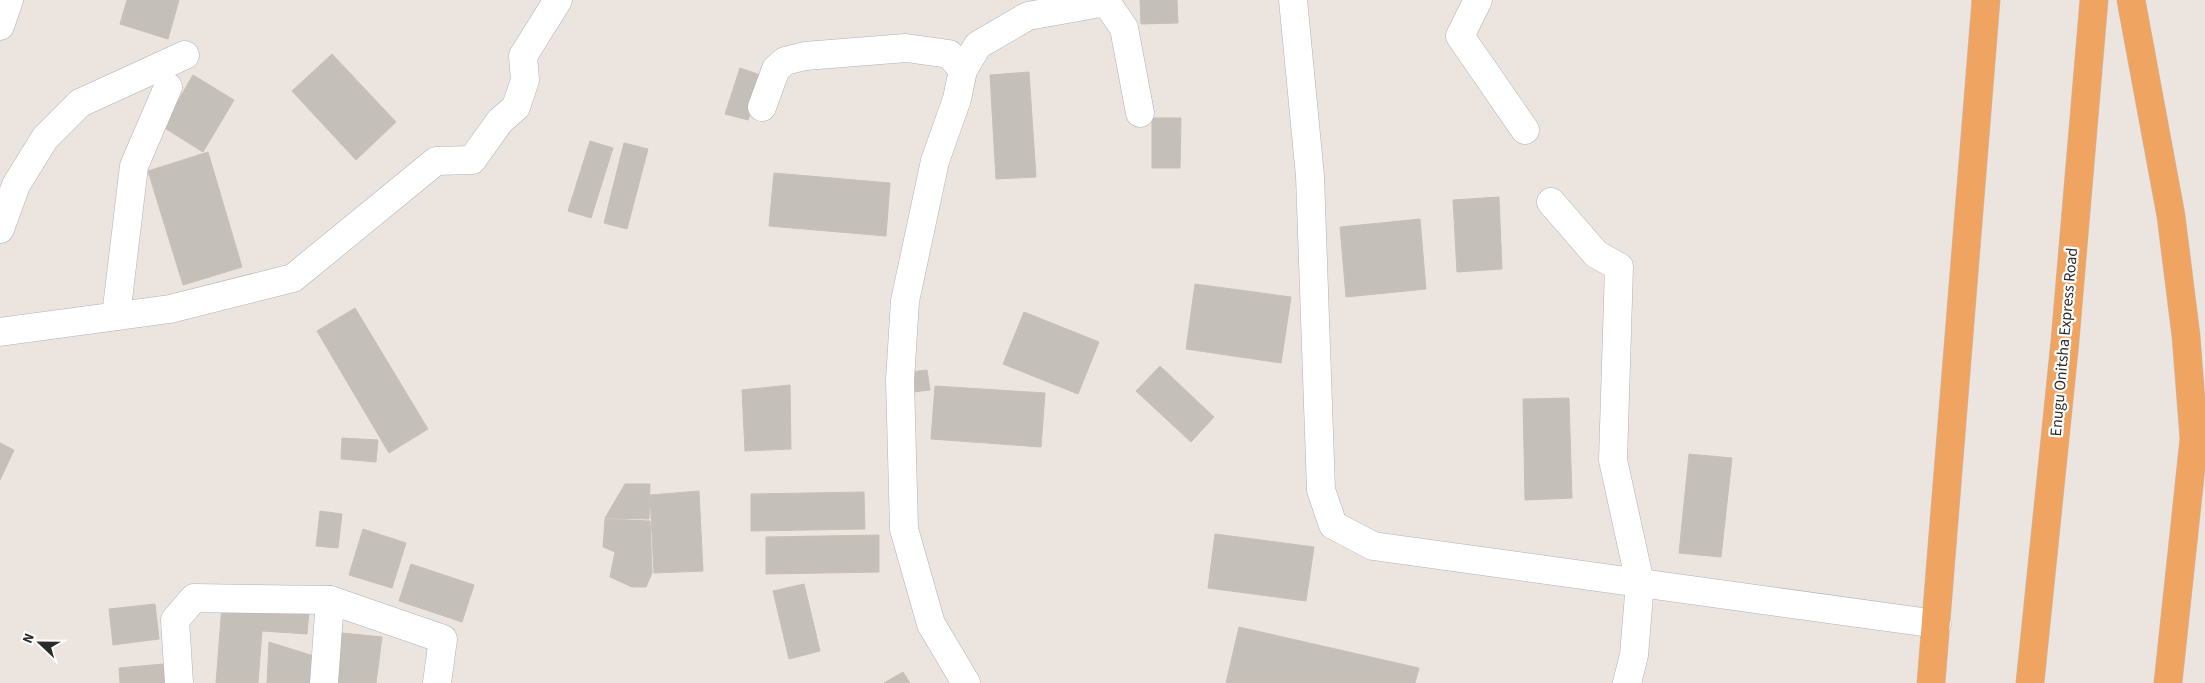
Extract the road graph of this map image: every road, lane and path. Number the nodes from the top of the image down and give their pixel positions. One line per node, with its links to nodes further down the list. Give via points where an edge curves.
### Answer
1 (8, 0): 8 (street)
2 (558, 0): 17 (street, via 523,56 525,80 516,107 500,121 472,160 436,161 293,278 170,309)
3 (1293, 0): 19 (street, via 1310,176 1321,490 1333,525 1373,546)
4 (1478, 0): 14 (street, via 1460,36)
5 (1986, 0): 21 (highway)
6 (2094, 0): 28 (highway, Enugu Onitsha Express Road, via 2065,341)
7 (2131, 0): 29 (highway, via 2171,216 2186,336 2194,439)
8 (0, 26)
9 (185, 55): 16 (street, via 80,103 45,138 30,161 16,185)
10 (963, 70): 12 (street, via 949,54 906,48 805,56 785,61 776,69); 13 (street, via 978,45 1028,16 1106,2 1124,28); 25 (street, via 957,99 935,161 905,300 900,380 904,529 931,624)
11 (168, 87): 17 (street, via 134,166)
12 (762, 107)
13 (1140, 113)
14 (1525, 130)
15 (1550, 202): 19 (street, via 1596,254 1619,267 1613,460)
16 (0, 229)
17 (116, 316): 18 (street)
18 (0, 332)
19 (1640, 583): 21 (street); 26 (street, via 1635,646)
20 (330, 600): 22 (street, via 194,598 175,620); 23 (street); 24 (street, via 443,639)
21 (1937, 624): 27 (highway)
22 (179, 683)
23 (324, 683)
24 (437, 683)
25 (966, 683)
26 (1627, 683)
27 (1931, 683)
28 (2030, 683)
29 (2168, 683)

